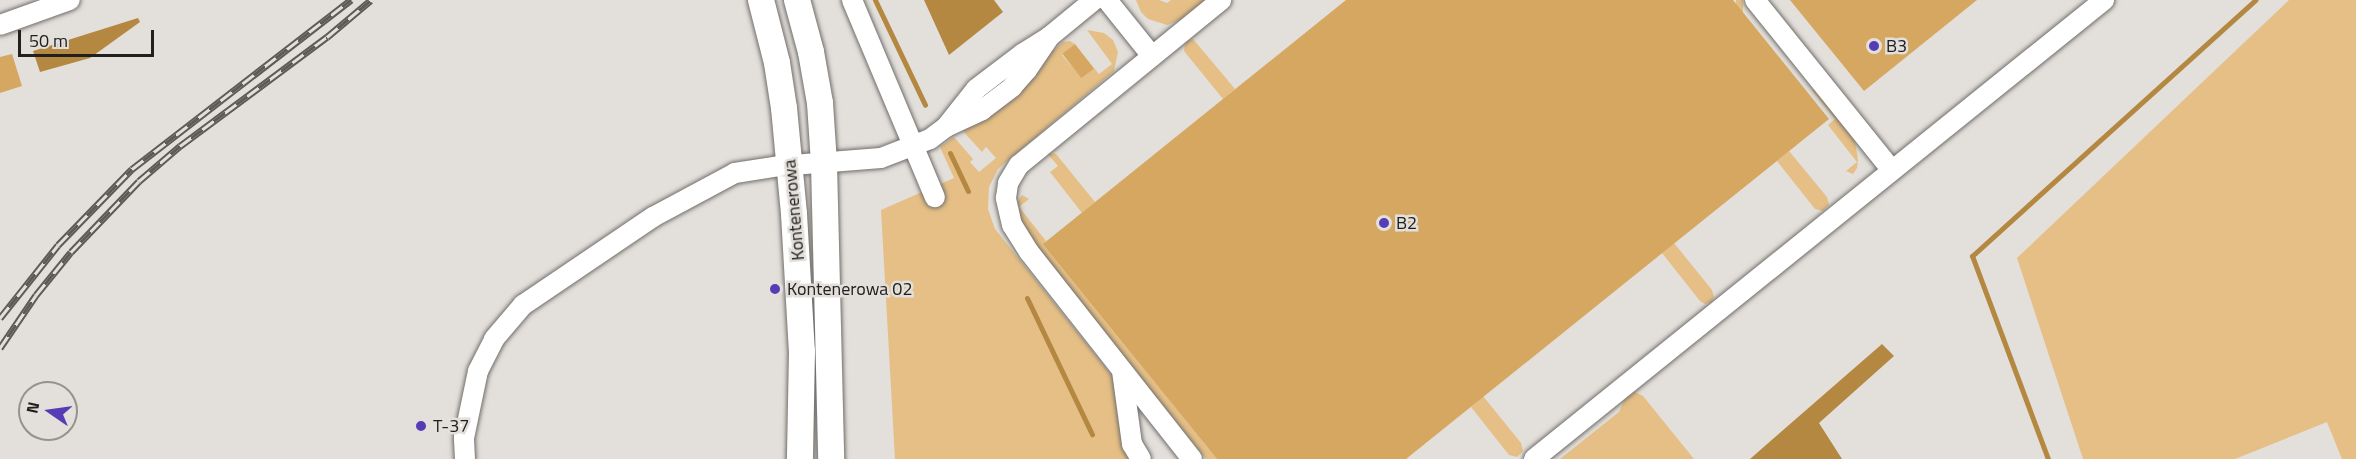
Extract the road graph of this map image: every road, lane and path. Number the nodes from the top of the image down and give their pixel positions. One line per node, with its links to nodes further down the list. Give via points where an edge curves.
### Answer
1 (70, 0): 10 (lane)
2 (761, 0): 14 (main road, Kontenerowa, via 777,63)
3 (797, 0): 13 (main road, Kontenerowa, via 820,103)
4 (852, 0): 12 (lane)
5 (1107, 0): 11 (lane)
6 (1221, 0): 11 (lane)
7 (1755, 0): 15 (lane)
8 (2104, 0): 15 (lane)
9 (1082, 4): 12 (lane, via 1049,37 1012,87 977,114)
10 (0, 25)
11 (1152, 56): 17 (lane, via 1019,165 1008,183 1006,198 1012,225 1029,252)
12 (912, 148): 13 (lane, via 881,158); 16 (lane)
13 (824, 164): 14 (lane); 20 (main road, Kontenerowa)
14 (790, 165): 18 (lane, via 735,173 653,217 523,305 494,339 478,371 464,438); 19 (main road, Kontenerowa, via 800,294)
15 (1891, 169): 23 (lane)
16 (934, 198)
17 (1122, 371): 21 (lane, via 1132,444); 22 (lane)
18 (465, 459)
19 (800, 459)
20 (831, 459)
21 (1141, 459)
22 (1192, 459)
23 (1534, 459)

